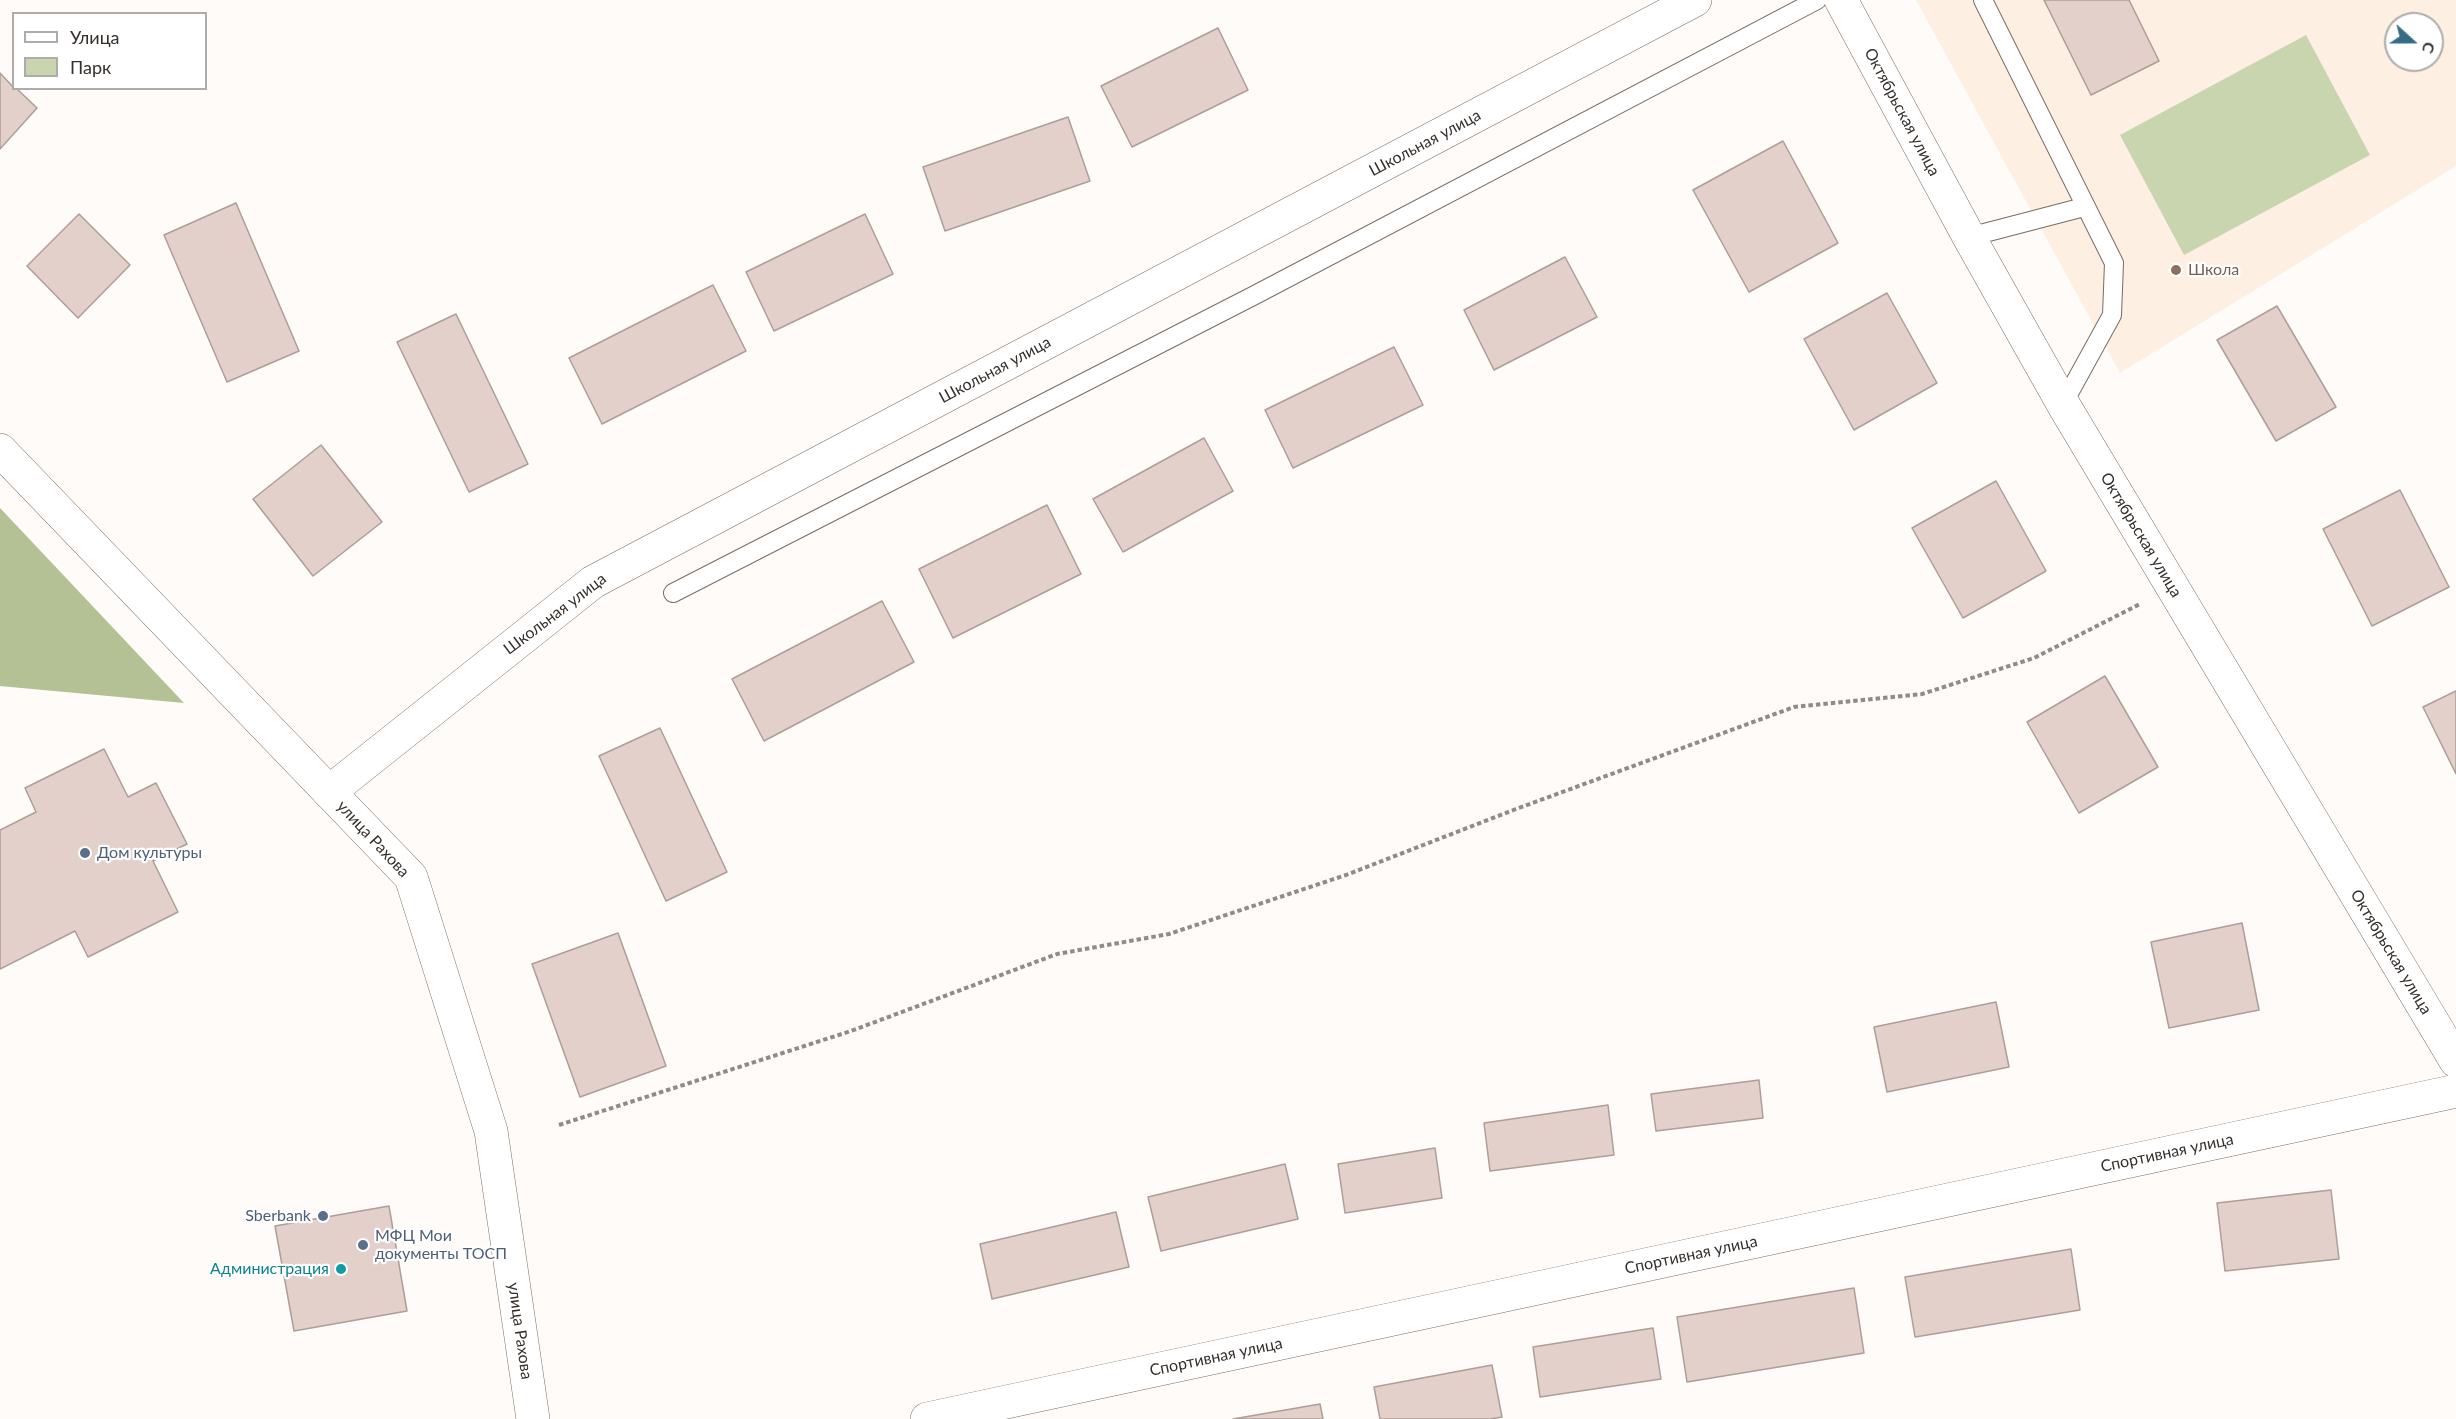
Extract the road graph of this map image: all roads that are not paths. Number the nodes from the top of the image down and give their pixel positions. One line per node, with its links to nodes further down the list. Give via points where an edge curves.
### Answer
1 (1695, 0): 10 (street, Школьная улица, via 593,582)
2 (1816, 0): 9 (lane, via 1253,296)
3 (1841, 0): 6 (street, Октябрьская улица)
4 (1983, 0): 5 (lane)
5 (2084, 207): 6 (lane); 7 (lane, via 2114,263 2112,315)
6 (1969, 237): 7 (street, Октябрьская улица)
7 (2063, 404): 11 (street, Октябрьская улица)
8 (0, 450): 10 (street, улица Рахова)
9 (673, 592)
10 (329, 792): 13 (street, улица Рахова, via 411,878 491,1131)
11 (2456, 1061)
12 (2456, 1090): 14 (street, Спортивная улица)
13 (532, 1419)
14 (927, 1419)

